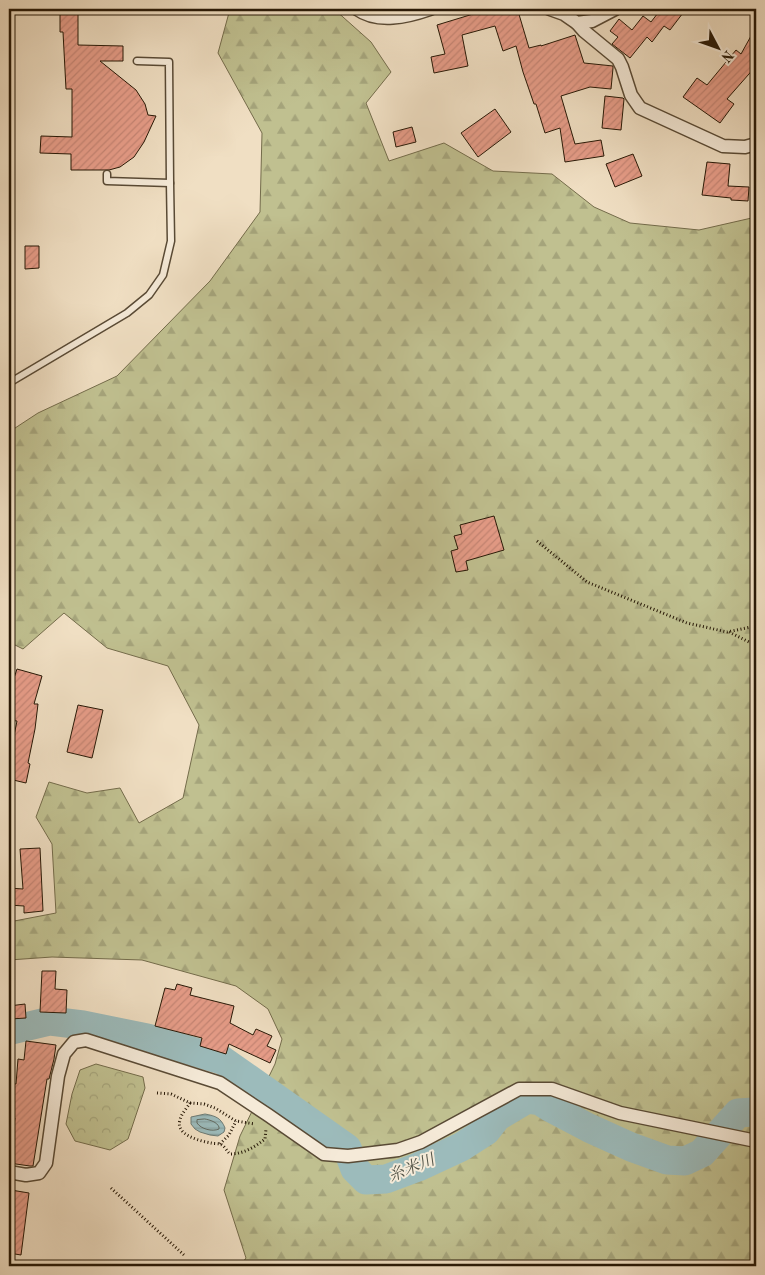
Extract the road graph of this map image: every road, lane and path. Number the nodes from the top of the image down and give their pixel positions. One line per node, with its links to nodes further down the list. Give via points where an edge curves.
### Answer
1 (357, 9): 2 (street, via 385,18 408,16)
2 (430, 9)
3 (550, 9): 5 (street)
4 (615, 9): 5 (street, via 592,22)
5 (577, 24): 7 (street, via 618,59 631,95 640,108 723,146)
6 (137, 61): 9 (lane, via 169,62)
7 (756, 144)
8 (107, 174): 9 (lane, via 107,181)
9 (170, 183): 10 (lane, via 172,241 163,274 149,295 127,313)
10 (9, 383)
11 (537, 541): 13 (path, via 588,582 687,623)
12 (756, 626): 13 (path)
13 (727, 632): 14 (path)
14 (756, 642)
15 (157, 1093): 16 (path, via 171,1094)
16 (190, 1103): 18 (path, via 215,1108); 21 (path, via 180,1118 180,1129 193,1138)
17 (275, 1120): 19 (path); 20 (street, via 324,1154 348,1156 398,1150 421,1142 519,1088 552,1089 620,1113); 22 (street, via 220,1083 86,1040 74,1042 64,1054 58,1076 46,1164 39,1173)
18 (236, 1121): 19 (path, via 260,1125); 21 (path, via 230,1135)
19 (266, 1130): 21 (path, via 265,1139 238,1154 230,1154)
20 (756, 1141)
21 (220, 1144)
22 (9, 1172)
23 (111, 1188): 24 (path)
24 (184, 1255)

